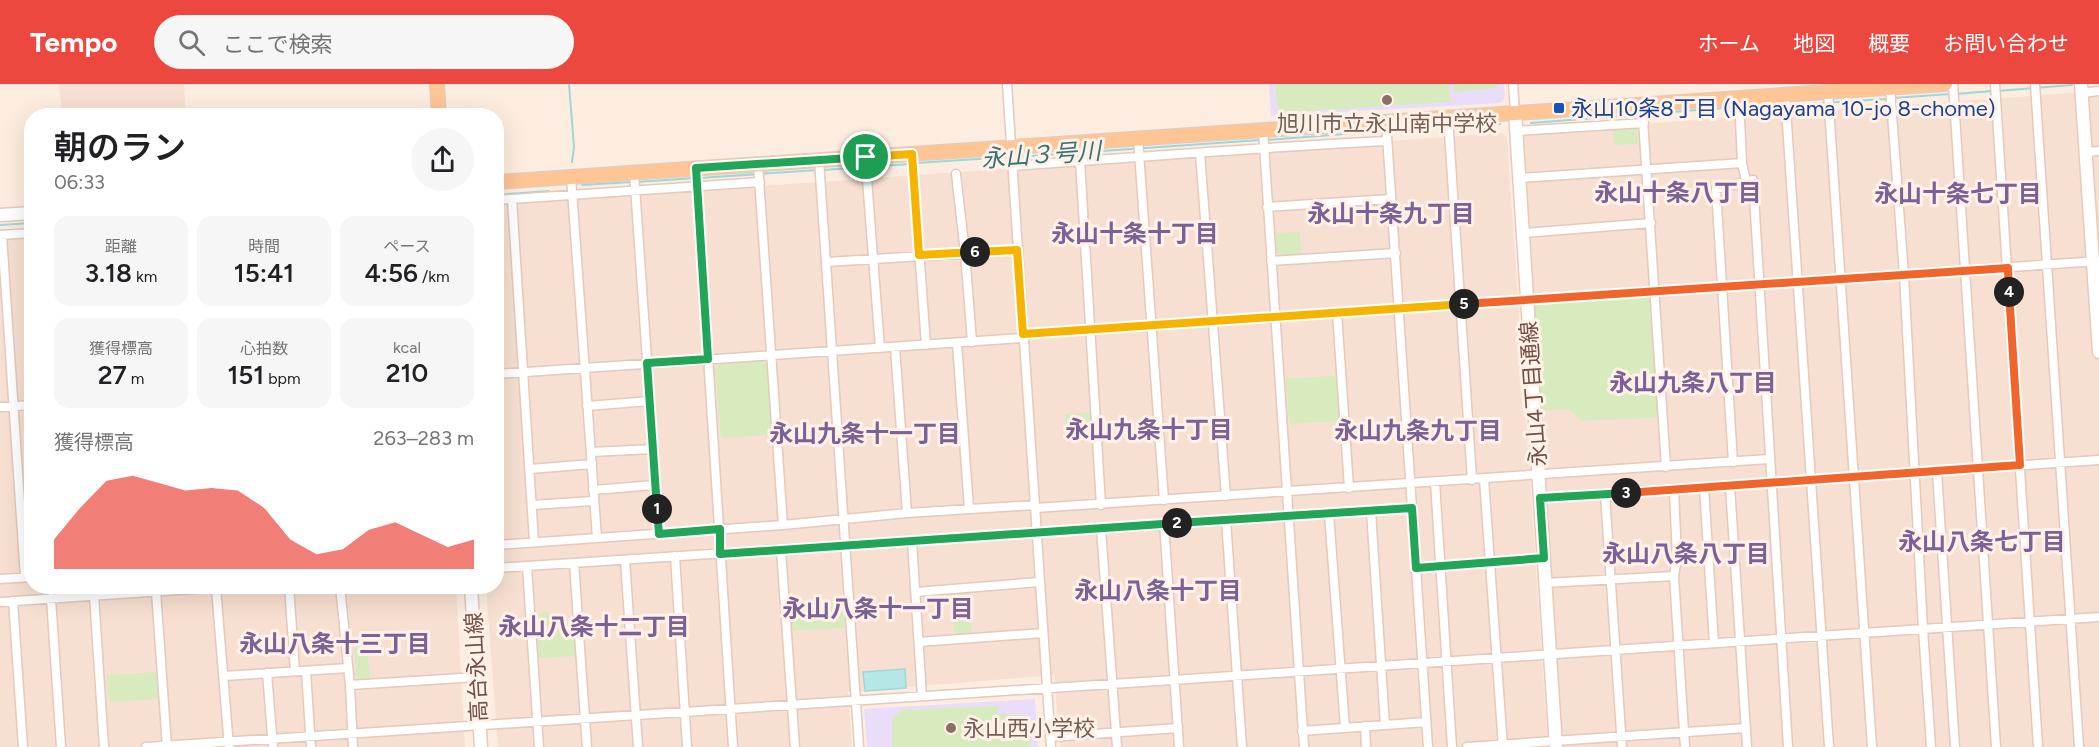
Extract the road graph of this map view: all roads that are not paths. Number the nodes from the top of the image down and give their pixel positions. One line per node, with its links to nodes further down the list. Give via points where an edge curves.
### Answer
1 (437, 84): 13 (main road)
2 (1007, 84): 20 (street)
3 (1513, 84): 14 (street)
4 (2035, 87): 60 (street)
5 (1995, 88): 61 (street)
6 (2081, 88): 8 (street); 23 (street)
7 (1951, 89): 9 (main road); 62 (street)
8 (2099, 92)
9 (1891, 94): 10 (main road); 63 (street)
10 (1829, 98): 11 (main road); 64 (street)
11 (1786, 101): 12 (main road); 65 (street)
12 (1739, 104): 15 (main road); 27 (street)
13 (438, 108)
14 (1515, 112): 15 (main road); 16 (main road); 18 (street, 永山4丁目通線)
15 (1643, 114): 18 (street); 30 (street)
16 (1449, 124): 17 (main road); 70 (street)
17 (1387, 131): 19 (main road); 19 (street); 42 (street)
18 (1516, 131): 35 (street, 永山4丁目通線)
19 (1264, 139): 21 (main road); 24 (street); 44 (street)
20 (1011, 147): 21 (main road); 25 (main road); 28 (street)
21 (1139, 148): 24 (street); 26 (street); 75 (street)
22 (2099, 151): 23 (street)
23 (2086, 152): 45 (street)
24 (1200, 153): 74 (street)
25 (913, 161): 29 (main road); 55 (street)
26 (1080, 161): 28 (street); 76 (street)
27 (1742, 163): 30 (street); 39 (street)
28 (1012, 165): 52 (street)
29 (820, 166): 31 (main road); 59 (street)
30 (1647, 169): 35 (street); 48 (street)
31 (759, 173): 34 (main road); 85 (street)
32 (956, 174): 53 (street)
33 (571, 177): 37 (main road); 38 (main road); 40 (street)
34 (696, 178): 38 (main road); 86 (street)
35 (1519, 178): 49 (street, 永山4丁目通線)
36 (867, 179): 56 (street)
37 (504, 181)
38 (635, 181): 40 (street); 87 (street)
39 (1746, 182): 66 (street, via 1753,180); 67 (street, via 1716,189)
40 (572, 194): 41 (street); 88 (street)
41 (512, 199): 43 (street); 89 (street)
42 (1391, 199): 44 (street); 54 (street)
43 (504, 200)
44 (1267, 207): 57 (street)
45 (2094, 212): 58 (street)
46 (24, 214): 47 (street)
47 (0, 215)
48 (1651, 223): 49 (street); 68 (street)
49 (1522, 233): 69 (street, 永山4丁目通線)
50 (24, 234): 51 (street)
51 (1, 235): 93 (street)
52 (1017, 250): 53 (street); 77 (street)
53 (965, 253): 55 (street); 78 (street)
54 (1396, 253): 57 (street); 71 (street)
55 (919, 255): 56 (street); 80 (street)
56 (874, 258): 59 (street); 82 (street)
57 (1271, 261): 73 (street)
58 (2096, 261): 60 (street); 84 (street)
59 (827, 262): 83 (street)
60 (2047, 265): 61 (street); 101 (street)
61 (2008, 268): 62 (street); 103 (street)
62 (1966, 271): 63 (street); 106 (street)
63 (1904, 275): 64 (street); 108 (street)
64 (1842, 279): 65 (street); 110 (street)
65 (1799, 283): 66 (street); 113 (street)
66 (1760, 285): 67 (street); 98 (street)
67 (1722, 288): 68 (street); 100 (street)
68 (1656, 291): 69 (street); 104 (street)
69 (1527, 300): 70 (street); 109 (street, 永山4丁目通線)
70 (1461, 305): 71 (street); 112 (street)
71 (1398, 309): 72 (street); 115 (street)
72 (1337, 314): 73 (street); 119 (street)
73 (1275, 317): 74 (street); 123 (street)
74 (1213, 321): 75 (street); 125 (street)
75 (1151, 326): 76 (street); 127 (street)
76 (1090, 329): 77 (street); 130 (street)
77 (1023, 336): 78 (street); 131 (street)
78 (972, 342): 79 (street)
79 (957, 343): 80 (street); 133 (street)
80 (926, 345): 81 (street)
81 (895, 347): 82 (street); 135 (street)
82 (880, 348): 83 (street)
83 (833, 351): 85 (street); 138 (street)
84 (2099, 352)
85 (771, 355): 86 (street); 141 (street)
86 (708, 359): 87 (street); 143 (street)
87 (647, 363): 88 (street); 91 (street)
88 (585, 367): 89 (street); 94 (street)
89 (523, 372): 90 (street); 105 (street)
90 (504, 373)
91 (650, 401): 94 (street); 96 (street)
92 (24, 405): 93 (street)
93 (14, 406): 95 (street); 142 (street)
94 (587, 406): 97 (street)
95 (0, 407)
96 (653, 449): 97 (street); 117 (street)
97 (591, 452): 102 (street)
98 (1770, 459): 100 (street); 116 (street)
99 (2099, 460): 101 (street)
100 (1733, 462): 104 (street)
101 (2061, 462): 103 (street); 181 (street)
102 (592, 464): 105 (street); 121 (street)
103 (2020, 465): 106 (street); 182 (street)
104 (1666, 467): 109 (street)
105 (530, 469): 129 (street)
106 (1978, 469): 107 (street); 183 (street)
107 (1937, 472): 108 (street); 184 (street)
108 (1914, 473): 110 (street); 185 (street)
109 (1539, 475): 111 (street); 126 (street, 永山4丁目通線)
110 (1854, 478): 113 (street); 187 (street)
111 (1484, 479): 112 (street); 158 (street)
112 (1472, 480): 114 (street)
113 (1813, 481): 116 (street); 188 (street)
114 (1434, 482): 115 (street); 159 (street)
115 (1411, 483): 119 (street); 132 (street)
116 (1772, 484): 118 (street); 189 (street)
117 (655, 485): 121 (street); 146 (street)
118 (1730, 486): 120 (street); 190 (street)
119 (1349, 488): 123 (street)
120 (1704, 488): 122 (street); 192 (street)
121 (593, 490): 128 (street)
122 (1674, 490): 124 (street); 163 (street)
123 (1287, 492): 125 (street); 137 (street)
124 (1605, 494): 126 (street); 166 (street)
125 (1226, 496): 127 (street)
126 (1540, 498): 155 (street, 永山4丁目通線)
127 (1164, 500): 130 (street)
128 (594, 501): 129 (street); 147 (street)
129 (532, 505): 149 (street)
130 (1101, 505): 131 (street)
131 (1035, 507): 133 (street); 145 (street)
132 (1412, 508): 134 (street); 162 (street)
133 (969, 509): 135 (street)
134 (1371, 511): 136 (street); 199 (street)
135 (907, 513): 138 (street)
136 (1329, 514): 137 (street); 201 (street)
137 (1288, 516): 139 (street); 204 (street)
138 (844, 520): 141 (street); 151 (street)
139 (1226, 520): 140 (street); 206 (street)
140 (1164, 523): 144 (street); 209 (street)
141 (783, 525): 143 (street)
142 (24, 528)
143 (720, 529): 146 (street); 153 (street)
144 (1101, 529): 145 (street); 210 (street)
145 (1037, 532): 148 (street); 167 (street)
146 (659, 534): 147 (street)
147 (597, 538): 149 (street)
148 (912, 541): 151 (street); 169 (street)
149 (534, 542): 150 (street)
150 (504, 544)
151 (846, 545): 152 (street); 214 (street)
152 (781, 550): 153 (street); 215 (street)
153 (720, 554): 154 (street); 216 (street)
154 (675, 556): 156 (street); 217 (street)
155 (1544, 558): 158 (street); 168 (street, 永山4丁目通線)
156 (625, 560): 157 (street); 218 (street)
157 (574, 563): 160 (street); 219 (street)
158 (1490, 563): 159 (street); 196 (street)
159 (1440, 565): 162 (street); 197 (street)
160 (527, 566): 161 (street); 220 (street)
161 (504, 567)
162 (1416, 568): 198 (street)
163 (1674, 576): 166 (street); 193 (street)
164 (24, 577): 165 (street)
165 (0, 579)
166 (1610, 579): 168 (street); 194 (street)
167 (1040, 582): 169 (street); 186 (street)
168 (1545, 583): 195 (street, 永山4丁目通線)
169 (916, 592): 191 (street)
170 (110, 594): 176 (street)
171 (156, 594): 238 (street)
172 (217, 594): 207 (street)
173 (290, 594): 202 (street)
174 (340, 594): 200 (street)
175 (472, 594): 208 (street, 高台永山線)
176 (94, 595): 177 (street); 242 (street)
177 (51, 598): 178 (street); 241 (street)
178 (13, 601): 179 (street); 240 (street)
179 (0, 602)
180 (2099, 617): 181 (street)
181 (2070, 619): 182 (street); 273 (street)
182 (2030, 621): 183 (street); 272 (street)
183 (1989, 625): 184 (street); 271 (street)
184 (1947, 627): 185 (street); 270 (street)
185 (1923, 629): 187 (street); 269 (street)
186 (1043, 633): 191 (street); 212 (street)
187 (1864, 633): 188 (street); 268 (street)
188 (1821, 636): 189 (street); 267 (street)
189 (1780, 639): 190 (street); 266 (street)
190 (1741, 641): 192 (street); 227 (street)
191 (919, 642): 213 (street)
192 (1714, 643): 193 (street)
193 (1678, 645): 194 (street); 229 (street)
194 (1614, 649): 195 (street); 234 (street)
195 (1551, 654): 196 (street); 236 (street, 永山4丁目通線)
196 (1498, 657): 197 (street); 239 (street)
197 (1447, 661): 198 (street); 261 (street)
198 (1422, 663): 199 (street); 221 (street)
199 (1380, 665): 201 (street); 223 (street)
200 (348, 668): 203 (street); 211 (street)
201 (1340, 668): 204 (street); 226 (street)
202 (295, 671): 203 (street); 205 (street)
203 (306, 671): 233 (street)
204 (1299, 671): 206 (street); 228 (street)
205 (267, 673): 207 (street); 235 (street)
206 (1237, 675): 209 (street); 257 (street)
207 (224, 676): 237 (street)
208 (477, 677): 211 (street); 222 (street, 高台永山線)
209 (1173, 680): 210 (street); 225 (street)
210 (1113, 684): 212 (street); 230 (street)
211 (350, 685): 231 (street)
212 (1047, 688): 213 (street); 232 (street)
213 (922, 696): 214 (street)
214 (856, 700): 215 (street); 253 (street)
215 (791, 704): 216 (street); 252 (street)
216 (730, 709): 217 (street); 251 (street)
217 (685, 712): 218 (street); 250 (street)
218 (636, 715): 219 (street); 249 (street)
219 (585, 718): 220 (street); 248 (street)
220 (537, 722): 222 (street); 247 (street)
221 (1426, 722): 223 (street); 260 (street)
222 (479, 725): 231 (street); 246 (street, 高台永山線)
223 (1385, 725): 224 (street)
224 (1365, 726): 226 (street); 259 (street)
225 (1178, 728): 230 (street); 256 (street)
226 (1345, 728): 228 (street)
227 (1746, 728): 229 (street); 265 (street)
228 (1302, 731): 258 (street)
229 (1684, 732): 234 (street); 264 (street)
230 (1116, 733): 232 (street); 255 (street)
231 (353, 734): 233 (street); 245 (street)
232 (1050, 736): 254 (street)
233 (310, 737): 235 (street); 244 (street)
234 (1621, 737): 236 (street); 263 (street)
235 (273, 743): 237 (street)
236 (1556, 744): 239 (street)
237 (229, 745): 238 (street)
238 (167, 746): 243 (street)
239 (1503, 746): 262 (street)
240 (23, 747)
241 (61, 747)
242 (104, 747)
243 (146, 747)
244 (311, 747)
245 (353, 747)
246 (481, 747)
247 (539, 747)
248 (587, 747)
249 (638, 747)
250 (687, 747)
251 (733, 747)
252 (795, 747)
253 (859, 747)
254 (1051, 747)
255 (1117, 747)
256 (1179, 747)
257 (1242, 747)
258 (1304, 747)
259 (1366, 747)
260 (1428, 747)
261 (1452, 747)
262 (1467, 747)
263 (1622, 747)
264 (1685, 747)
265 (1747, 747)
266 (1788, 747)
267 (1830, 747)
268 (1872, 747)
269 (1932, 747)
270 (1955, 747)
271 (1996, 747)
272 (2038, 747)
273 (2079, 747)

